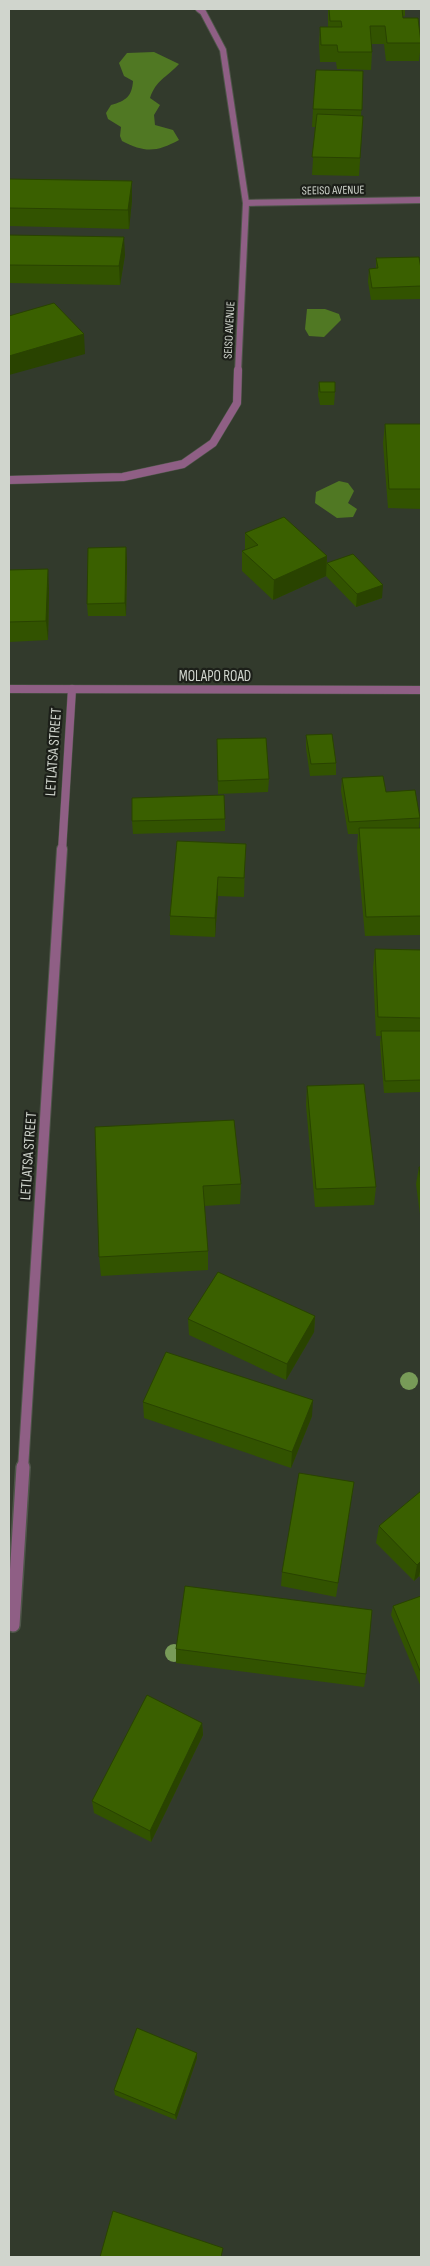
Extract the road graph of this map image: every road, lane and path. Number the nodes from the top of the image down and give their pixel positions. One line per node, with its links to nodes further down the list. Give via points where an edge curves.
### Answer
1 (199, 9): 3 (street, SEISO AVENUE, via 223,50)
2 (421, 200): 3 (street, SEEISO AVENUE)
3 (246, 204): 4 (street, SEISO AVENUE, via 237,403 213,443 183,464 122,477)
4 (9, 480)
5 (9, 689): 6 (street, MOLAPO ROAD)
6 (72, 689): 7 (street, MOLAPO ROAD); 8 (street, LETLATSA STREET)
7 (421, 690)
8 (13, 1625)

